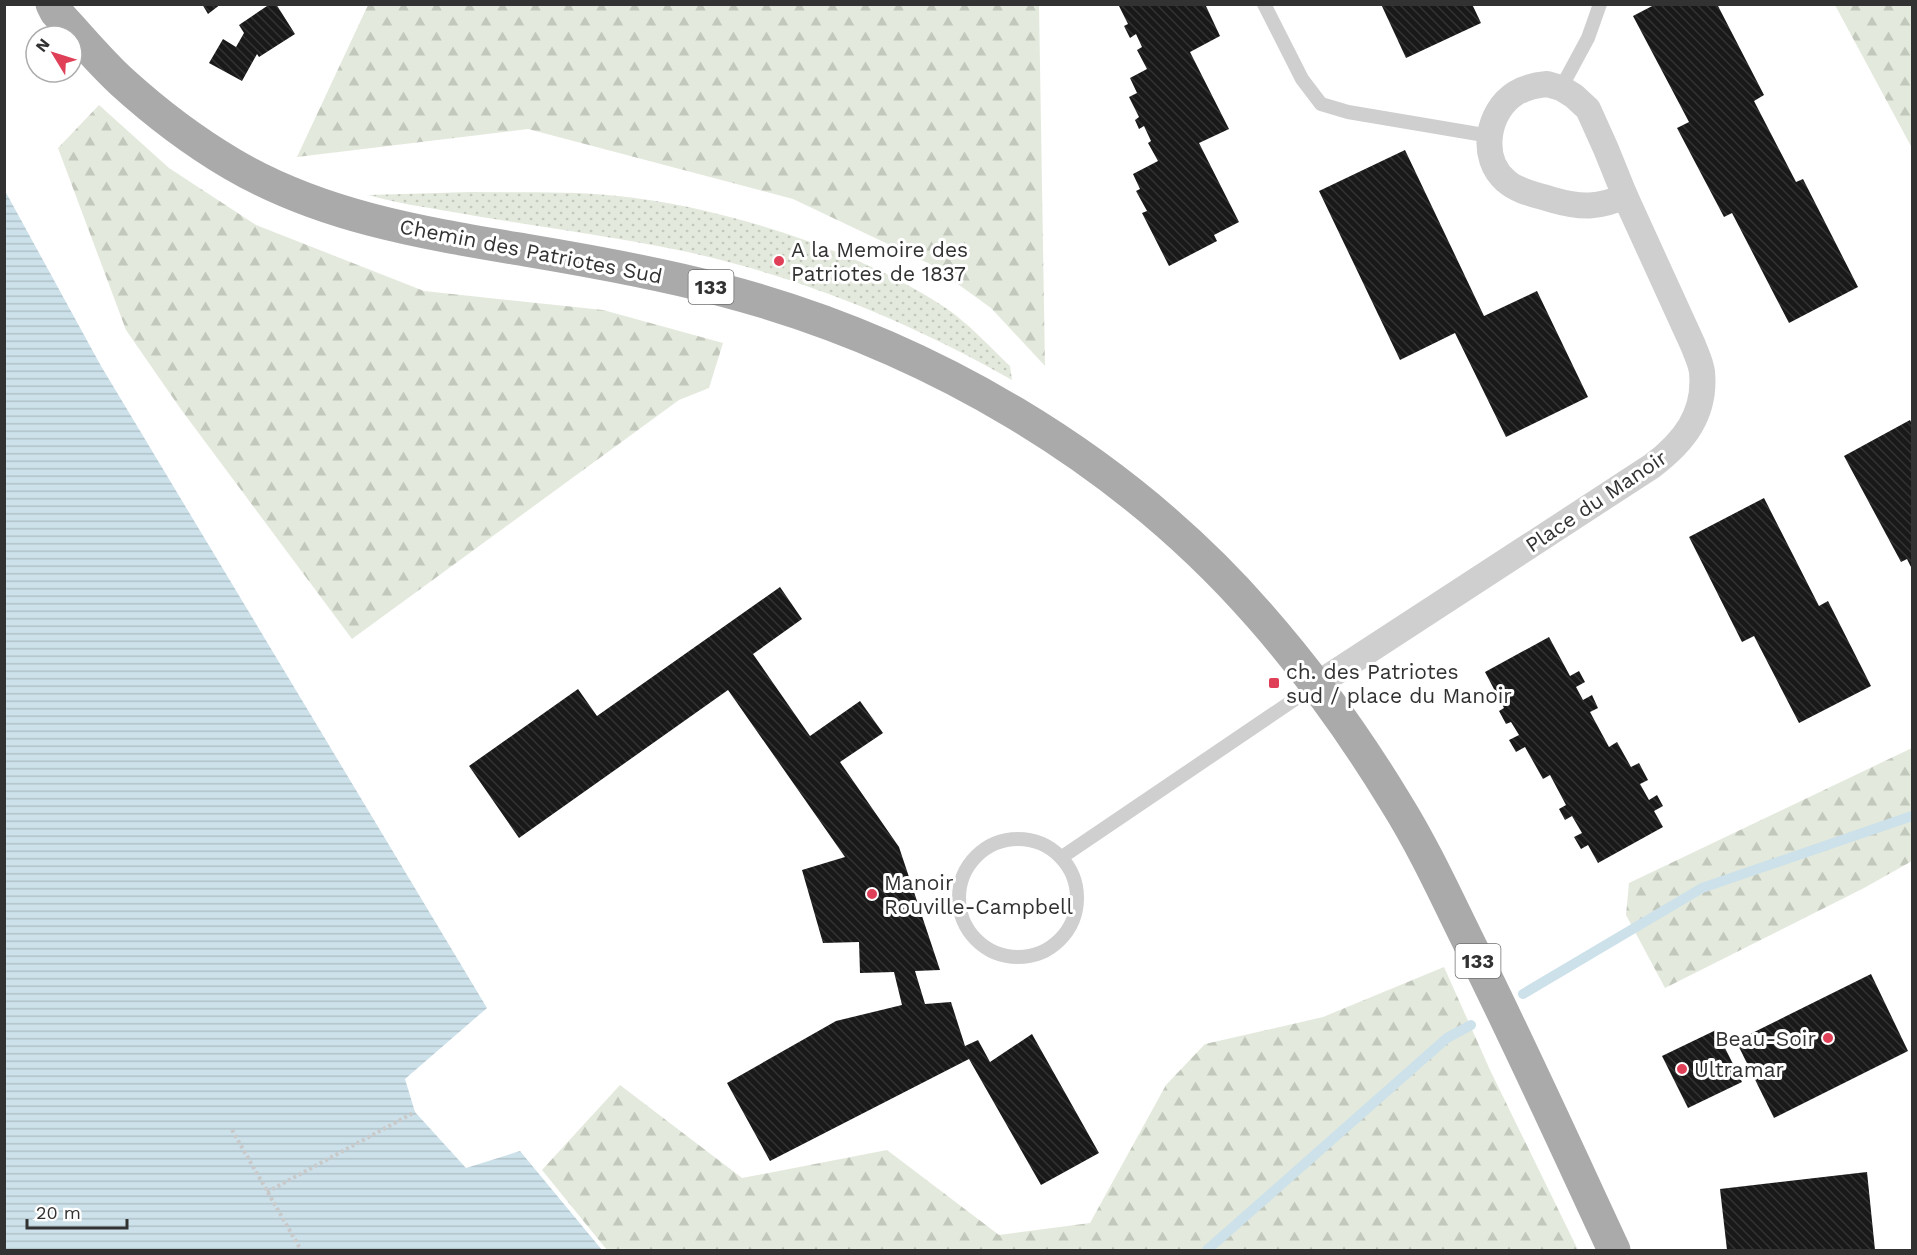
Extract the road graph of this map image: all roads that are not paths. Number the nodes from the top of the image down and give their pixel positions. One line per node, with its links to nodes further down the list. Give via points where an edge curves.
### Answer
1 (52, 4): 7 (main road, Chemin des Patriotes Sud / 133, via 121,81 188,135 234,165 316,203 410,230 604,264 722,290 837,326 943,373 1046,433 1134,496 1257,613)
2 (1264, 4): 5 (lane, via 1302,79 1321,104)
3 (1600, 4): 4 (lane, via 1588,38)
4 (1561, 88): 5 (street, via 1547,84 1515,93 1503,104); 6 (street, Place du Manoir, via 1588,109)
5 (1490, 136): 6 (street, via 1489,152 1494,166 1517,189 1584,206 1606,205)
6 (1625, 196): 7 (street, Place du Manoir, via 1702,369 1698,412 1687,433 1652,466)
7 (1316, 685): 8 (lane); 9 (main road, Chemin des Patriotes Sud / 133, via 1353,735 1431,866)
8 (1062, 857): 8 (lane, via 1048,846 1015,838 982,849 960,880 958,901 962,921 974,939 990,951 1010,957 1031,956 1050,948 1066,934 1075,916 1078,895 1073,875)
9 (1614, 1251)

